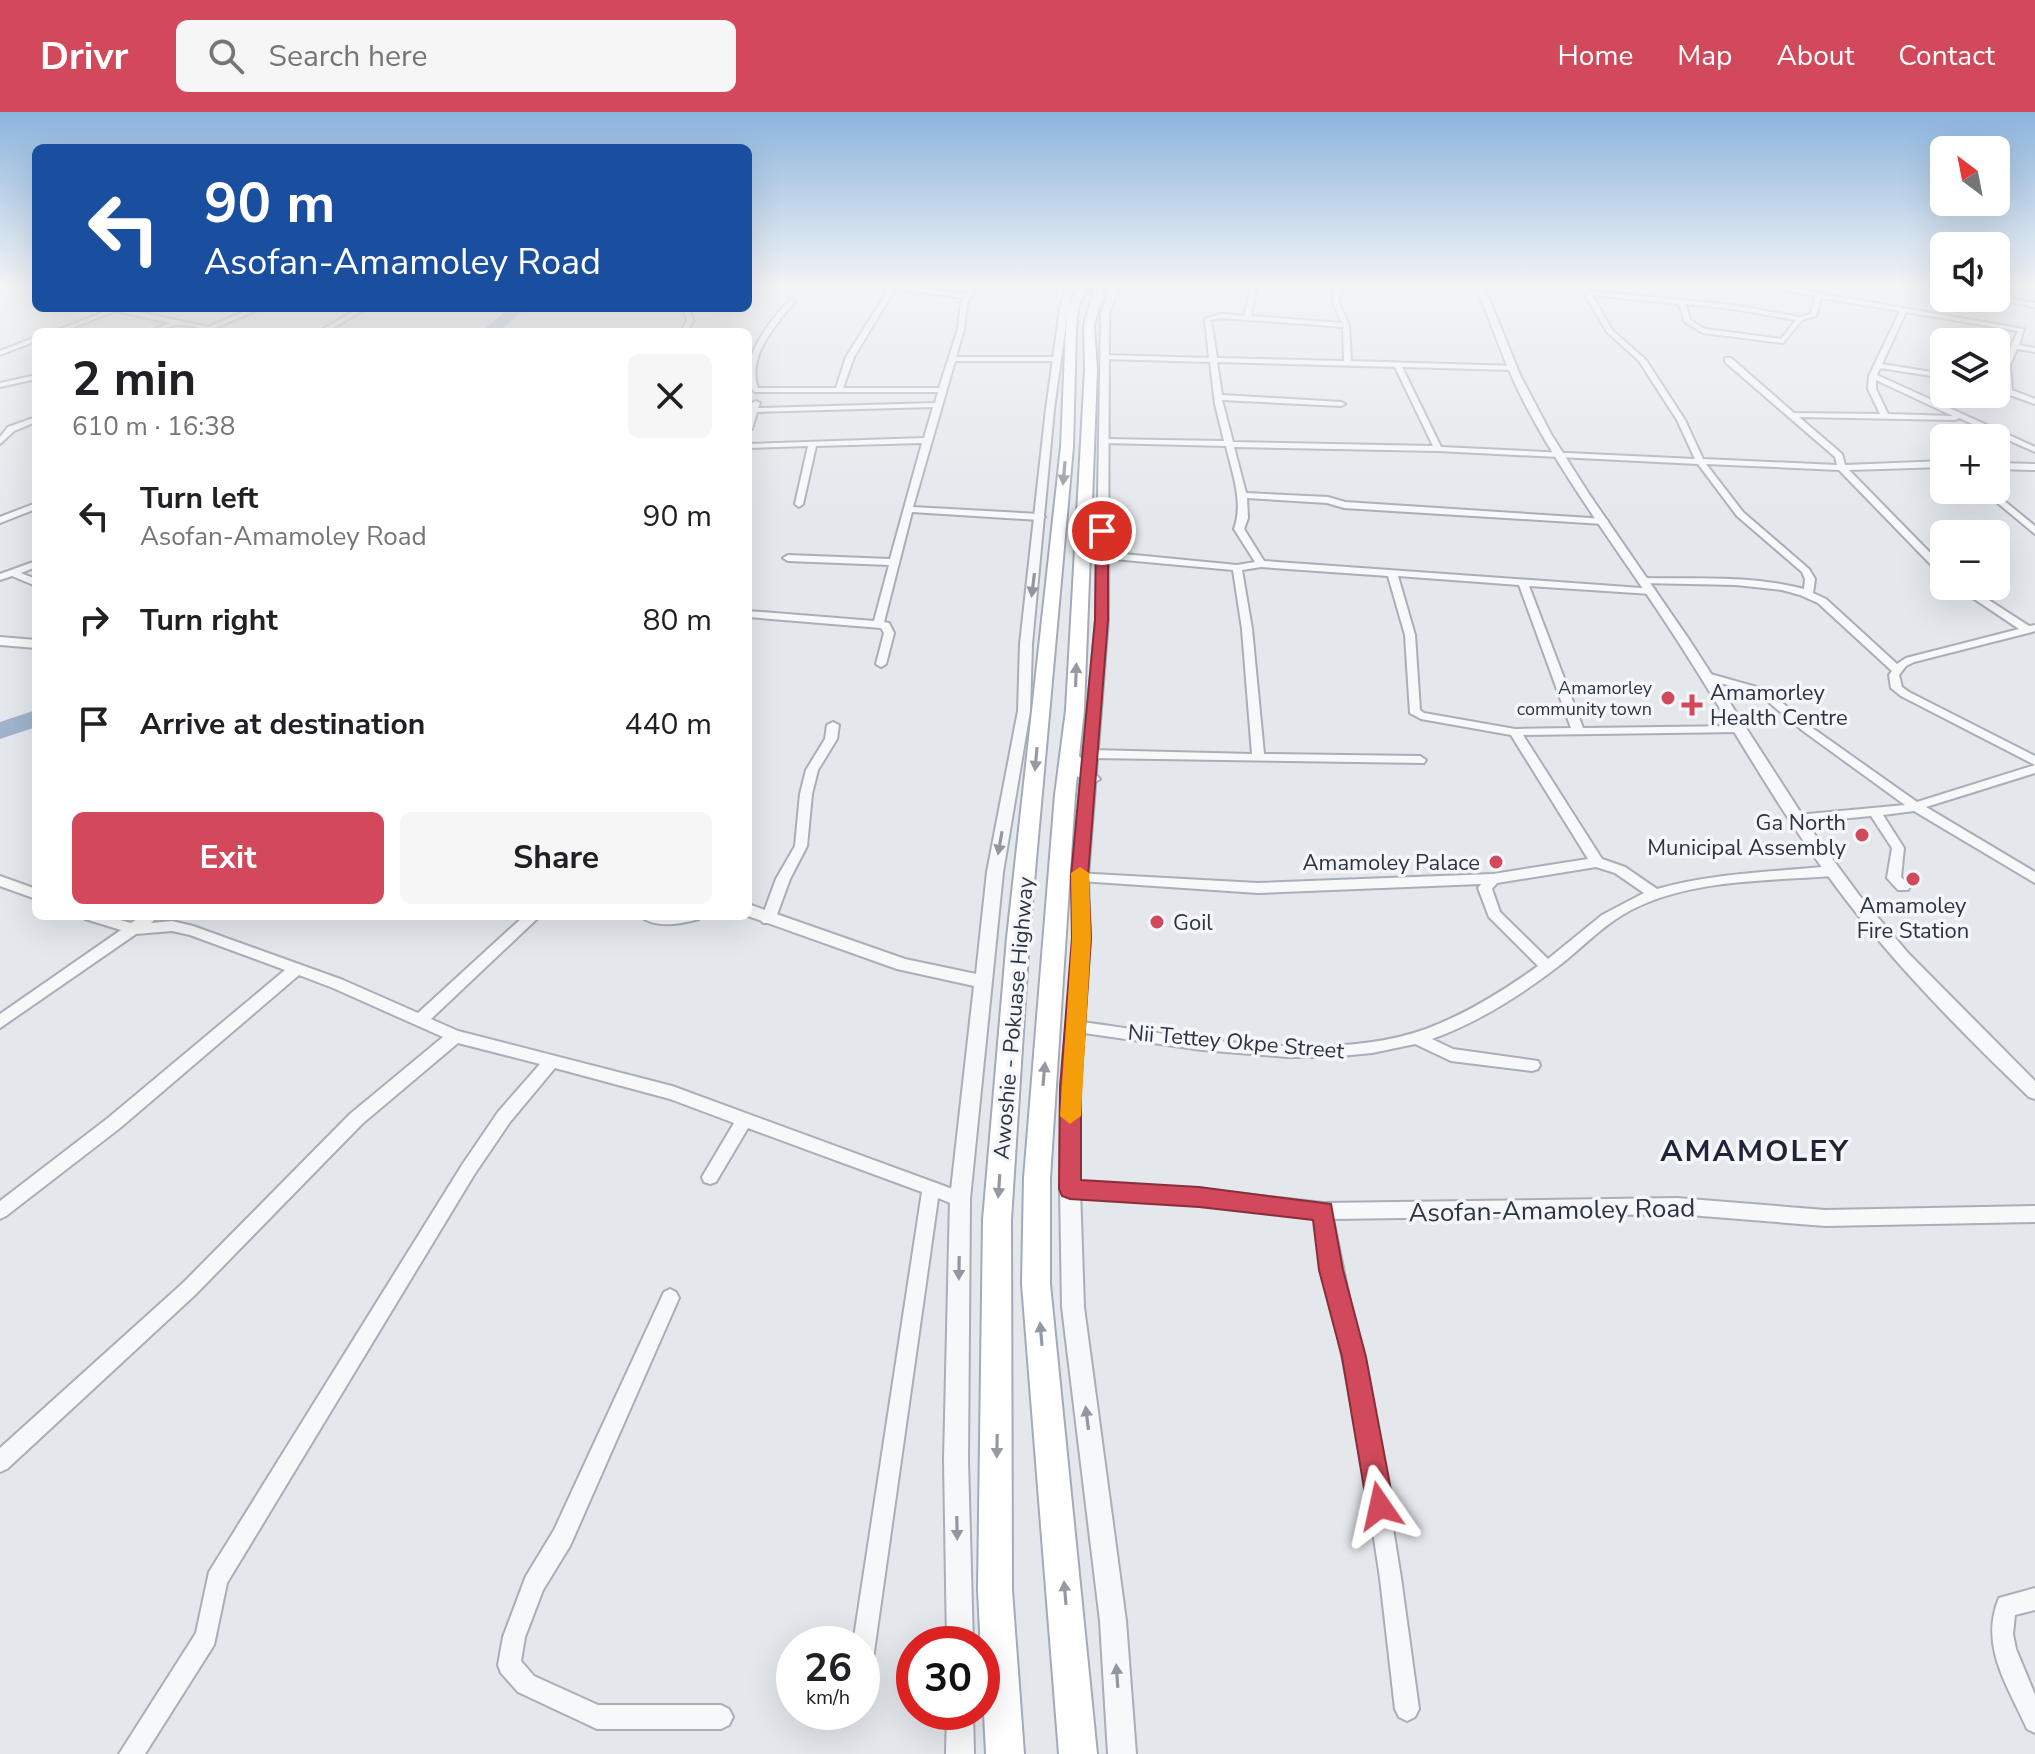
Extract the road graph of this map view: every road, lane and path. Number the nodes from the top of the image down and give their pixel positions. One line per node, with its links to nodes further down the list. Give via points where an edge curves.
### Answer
1 (1214, 362): 28 (street)
2 (753, 363): 22 (street)
3 (848, 363): 24 (street)
4 (950, 363): 25 (street)
5 (1057, 363): 29 (street)
6 (1064, 363): 29 (main road, Awoshie - Pokuase Highway)
7 (1091, 363): 89 (main road, Awoshie - Pokuase Highway, one-way to 7)
8 (1105, 363): 40 (street)
9 (1242, 363): 15 (street)
10 (1512, 363): 17 (street)
11 (1644, 363): 48 (street)
12 (1731, 363): 34 (street)
13 (1880, 363): 16 (street)
14 (1397, 364): 15 (street); 17 (street); 45 (street)
15 (1348, 365)
16 (1878, 366): 18 (street); 19 (street)
17 (1514, 368): 47 (street)
18 (1930, 374)
19 (1873, 376): 35 (street, via 1872,389); 36 (street)
20 (32, 378): 21 (street)
21 (0, 385)
22 (752, 385)
23 (752, 385): 26 (street)
24 (839, 389): 25 (street); 26 (street)
25 (944, 390): 32 (street)
26 (758, 391): 33 (street)
27 (2010, 391): 30 (street)
28 (1218, 397): 31 (street); 43 (street)
29 (1058, 402): 58 (street); 143 (main road, Awoshie - Pokuase Highway, one-way to 143, via 1065,462 1018,938 997,1220 995,1590)
30 (2035, 402)
31 (1341, 404)
32 (939, 405): 33 (street); 39 (street)
33 (757, 410): 38 (street)
34 (1792, 415): 35 (street); 52 (street, via 1839,456)
35 (1884, 415): 36 (street)
36 (1968, 419): 46 (street)
37 (32, 421): 41 (street, via 11,429)
38 (752, 421)
39 (927, 440): 42 (street); 57 (street)
40 (1105, 441): 43 (street); 62 (street)
41 (0, 442)
42 (813, 443): 44 (street); 54 (street)
43 (1230, 444): 45 (street); 53 (street)
44 (752, 446)
45 (1438, 449): 47 (street)
46 (2035, 450)
47 (1558, 454): 48 (street); 60 (street)
48 (1701, 463): 52 (street); 75 (street, via 1740,514 1806,571)
49 (1930, 465): 52 (street)
50 (2010, 466): 51 (street)
51 (2035, 467)
52 (1842, 468): 64 (street)
53 (1242, 495): 60 (street); 66 (street, via 1239,529)
54 (799, 504)
55 (2003, 504): 61 (street)
56 (32, 508): 59 (street)
57 (907, 509): 58 (street); 65 (street)
58 (1040, 517): 115 (street, one-way to 115, via 1024,711 995,872)
59 (0, 520)
60 (1603, 521): 74 (street)
61 (2035, 531)
62 (1103, 555): 68 (street); 89 (street)
63 (788, 558): 65 (street)
64 (1930, 559)
65 (895, 562): 78 (street)
66 (1261, 564): 68 (street); 70 (street)
67 (32, 566): 69 (street)
68 (1237, 568): 90 (street)
69 (15, 574): 71 (street); 72 (street)
70 (1392, 574): 73 (street); 88 (street, via 1410,635 1416,714)
71 (0, 577)
72 (32, 581)
73 (1523, 582): 74 (street); 87 (street)
74 (1648, 586): 75 (street, via 1763,584); 84 (street)
75 (1808, 593): 83 (street)
76 (1983, 600): 79 (street)
77 (752, 614): 78 (street)
78 (878, 624): 82 (street, via 889,633)
79 (2031, 629): 83 (street, via 1910,660)
80 (0, 641): 81 (street)
81 (32, 644)
82 (881, 664)
83 (1896, 669): 92 (street, via 1895,682 1905,694)
84 (1707, 676): 86 (street); 95 (street, via 1763,692)
85 (833, 725): 111 (street, via 831,739 812,770 801,846)
86 (1741, 729): 87 (street); 97 (street)
87 (1578, 731): 88 (street)
88 (1515, 732): 98 (street)
89 (1081, 755): 90 (street); 94 (main road); 144 (main road, Awoshie - Pokuase Highway, one-way to 89, via 1036,1284 1038,1165)
90 (1258, 758): 91 (street)
91 (1420, 760)
92 (2035, 761)
93 (2035, 769): 95 (street)
94 (1090, 779): 100 (street)
95 (1915, 806): 96 (street); 101 (street)
96 (1876, 813): 97 (street); 104 (street, via 1898,848 1894,878)
97 (1797, 819): 99 (street)
98 (1597, 862): 102 (street); 106 (street, via 1620,870)
99 (1832, 871): 106 (street, Nii Tettey Okpe Street); 123 (street, via 1957,1017)
100 (1080, 876): 102 (street, via 1258,888); 118 (street, via 1082,938)
101 (2035, 878)
102 (1493, 879): 113 (street, via 1485,888 1494,914)
103 (0, 881): 105 (street)
104 (1903, 887)
105 (32, 893)
106 (1654, 894): 113 (street, Nii Tettey Okpe Street, via 1627,906)
107 (752, 912): 111 (street)
108 (103, 920): 112 (street)
109 (145, 920): 112 (street)
110 (529, 920): 116 (street)
111 (768, 920): 115 (street, via 903,965)
112 (133, 929): 114 (street, via 172,926); 117 (street)
113 (1547, 967): 120 (street, Nii Tettey Okpe Street, via 1481,1010)
114 (297, 969): 116 (street); 129 (street, via 107,1131)
115 (985, 982): 128 (street)
116 (421, 1019): 119 (street)
117 (0, 1022)
118 (1075, 1027): 120 (street, Nii Tettey Okpe Street, via 1317,1052 1361,1051); 127 (street)
119 (455, 1036): 121 (street); 133 (street, via 356,1119 190,1288)
120 (1417, 1038): 122 (street, via 1451,1055)
121 (550, 1063): 124 (street, via 672,1093); 141 (street, via 495,1131 358,1347 217,1580 206,1637)
122 (1532, 1065)
123 (2035, 1092)
124 (745, 1119): 125 (street); 126 (street)
125 (710, 1177)
126 (931, 1187): 128 (street); 135 (street)
127 (1070, 1189): 130 (street, Asofan-Amamoley Road); 145 (street, one-way to 127, via 1113,1621 1073,1307)
128 (960, 1199): 136 (street, one-way to 136)
129 (0, 1211)
130 (1323, 1211): 131 (street, Asofan-Amamoley Road, via 1677,1206 1825,1218); 137 (street, via 1392,1567)
131 (2035, 1214)
132 (670, 1298): 138 (street, via 562,1538 534,1584 509,1665 526,1684 597,1717)
133 (0, 1462)
134 (2035, 1599): 139 (street, via 2007,1606 1999,1622)
135 (867, 1626)
136 (960, 1626)
137 (1407, 1709)
138 (721, 1717)
139 (2035, 1721)
140 (960, 1730): 142 (street)
141 (131, 1754)
142 (960, 1754)
143 (1005, 1754)
144 (1078, 1754)
145 (1122, 1754)

